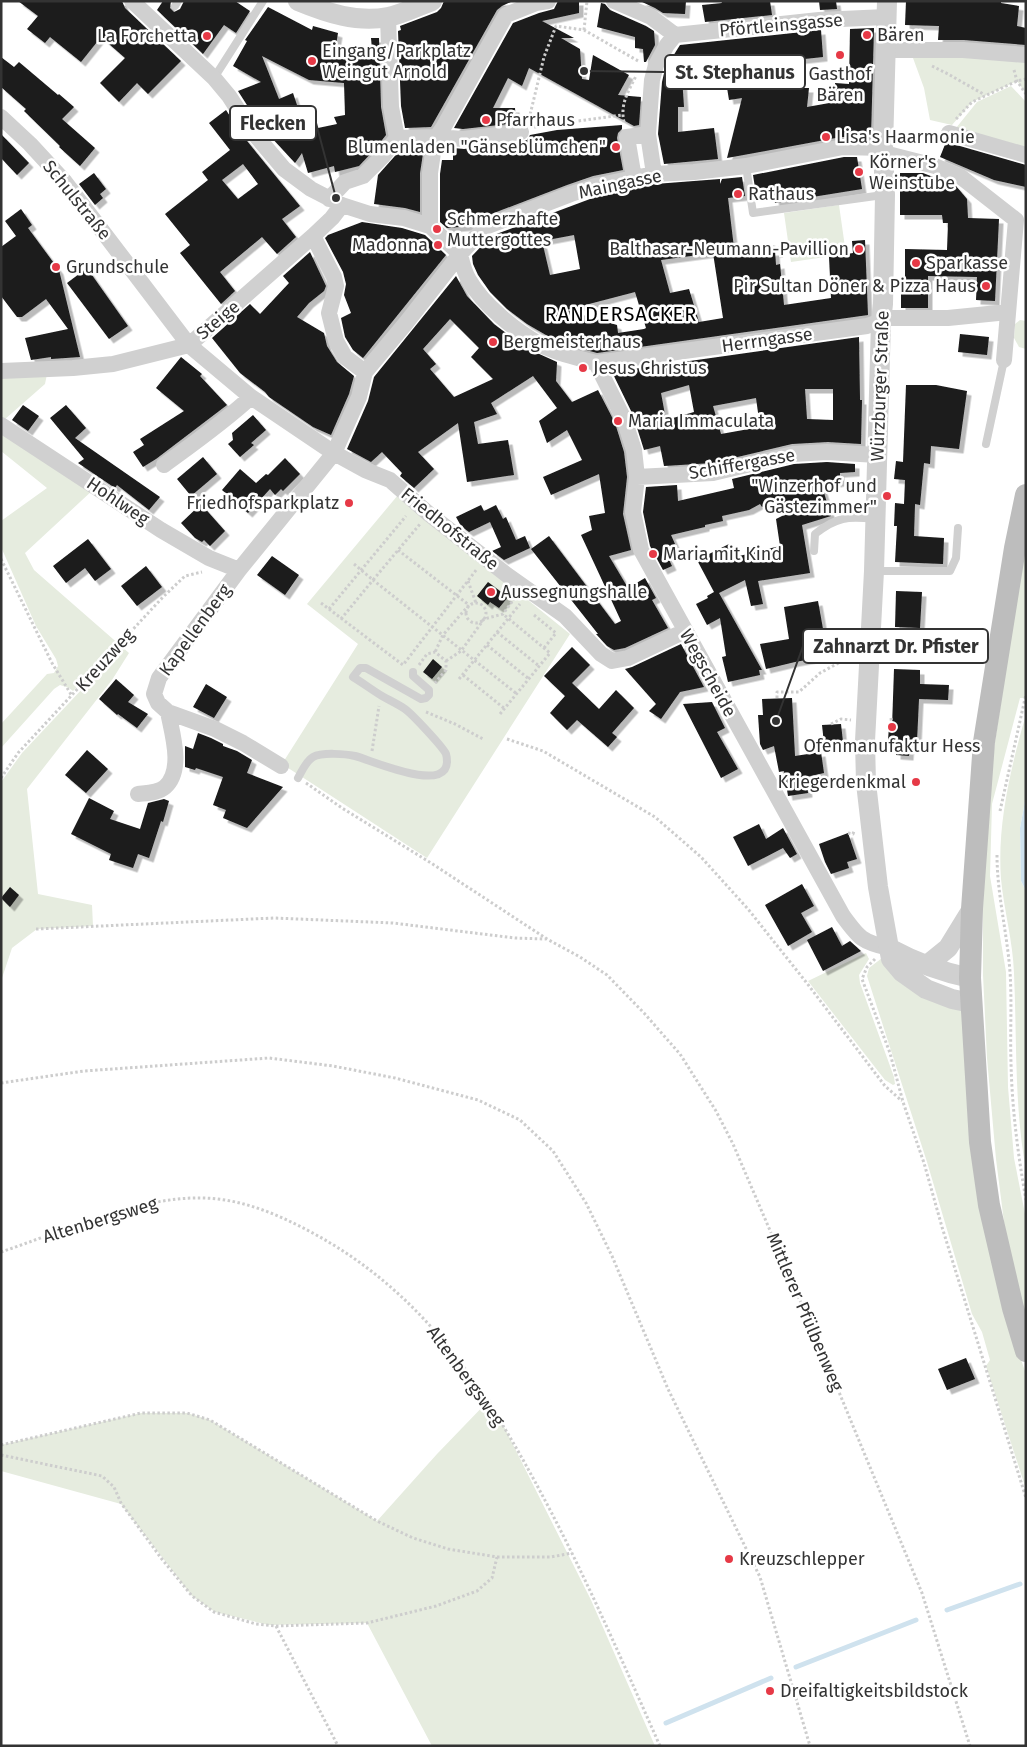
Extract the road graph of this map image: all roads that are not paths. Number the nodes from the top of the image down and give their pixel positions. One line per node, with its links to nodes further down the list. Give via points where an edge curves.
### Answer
1 (132, 1): 13 (street)
2 (263, 1): 13 (lane)
3 (298, 1): 9 (street, via 354,19)
4 (432, 1): 9 (street)
5 (548, 1): 7 (street)
6 (614, 1): 10 (street, via 651,17)
7 (504, 8): 18 (street)
8 (887, 9): 10 (street, Pförtleinsgasse, via 819,20); 11 (street, Würzburger Straße)
9 (388, 17): 19 (street, via 391,107)
10 (676, 35): 17 (street, via 656,65)
11 (885, 50): 12 (street, via 963,50); 20 (street, Würzburger Straße)
12 (1026, 55)
13 (214, 78): 26 (street, via 284,169)
14 (1, 117): 33 (street, Schulstraße, via 65,182)
15 (521, 132): 18 (street, via 463,139)
16 (949, 133): 21 (street)
17 (648, 134): 23 (street); 24 (street, via 627,137)
18 (437, 137): 19 (street); 28 (street, via 430,172)
19 (397, 138): 26 (street, Steige, via 363,176 345,182)
20 (883, 150): 22 (street, Maingasse, via 843,147); 25 (street, Würzburger Straße); 27 (street, Maingasse, via 960,176)
21 (1026, 155)
22 (746, 166): 23 (street, Maingasse); 25 (lane, via 753,213)
23 (654, 174): 24 (street, Maingasse)
24 (634, 178): 30 (street, Maingasse, via 595,186 485,227)
25 (885, 195): 32 (street, Würzburger Straße)
26 (335, 202): 28 (street, via 370,214 404,218); 29 (street, Steige, via 332,218)
27 (1021, 222): 31 (street)
28 (430, 226): 30 (street)
29 (313, 236): 33 (street, Steige); 37 (street, via 336,286 329,313 336,341 346,356)
30 (460, 254): 35 (street, Herrngasse, via 470,282 508,322 541,345); 37 (street, Maingasse)
31 (1008, 312): 32 (street, Herrngasse); 34 (street)
32 (881, 321): 35 (street, Herrngasse, via 867,326); 42 (street, Würzburger Straße)
33 (190, 345): 36 (street, Steige, via 113,364); 38 (street, Schulstraße)
34 (1004, 360): 40 (lane)
35 (596, 363): 44 (street, Wegscheide, via 624,419 634,450)
36 (1, 371)
37 (365, 372): 41 (street, Maingasse)
38 (251, 397): 41 (street, Schulstraße); 43 (street)
39 (1, 425): 49 (street, Hohlweg, via 161,530)
40 (986, 444)
41 (334, 453): 49 (street, Kapellenberg); 51 (street, Friedhofstraße, via 390,480 429,519 565,616 600,654 612,661 628,658)
42 (877, 454): 44 (street, Schiffergasse, via 792,454 713,473); 46 (street, Würzburger Straße)
43 (164, 465)
44 (637, 478): 51 (street, Wegscheide, via 633,512 641,550)
45 (1026, 495): 57 (main road, via 984,742)
46 (874, 519): 48 (lane, via 853,517 829,523 815,534); 50 (street, Würzburger Straße)
47 (958, 528): 50 (lane, via 956,558 950,571)
48 (814, 551)
49 (232, 567): 53 (street, Kapellenberg, via 158,678 154,694)
50 (874, 571): 58 (street, Würzburger Straße, via 865,740 866,783)
51 (685, 630): 58 (street, Wegscheide, via 843,916 866,942)
52 (413, 672): 55 (lane, via 413,676 429,690 426,698 366,668 360,668 353,677 405,709 446,754 445,770 429,776 335,754 314,756)
53 (168, 712): 54 (street, via 215,729); 56 (street, via 176,752 172,776 164,787)
54 (281, 766)
55 (298, 778)
56 (138, 794)
57 (972, 909): 59 (street, via 948,948); 60 (main road)
58 (889, 948): 59 (street); 61 (street, Würzburger Straße, via 891,959 911,980)
59 (927, 965): 60 (street)
60 (970, 978): 61 (main road)
61 (971, 1003): 62 (main road, via 980,1142 989,1204)
62 (1026, 1351)

